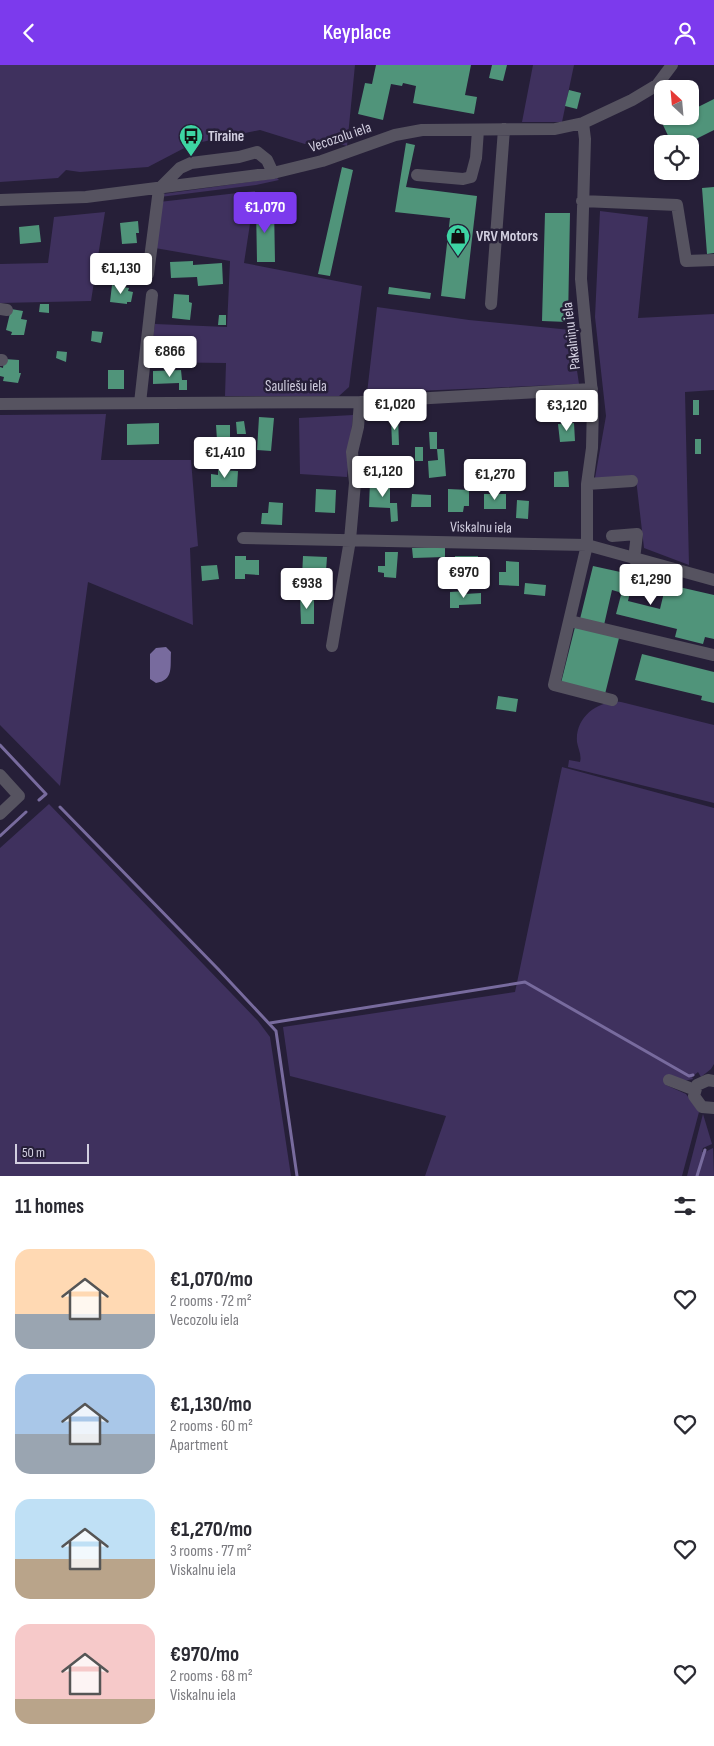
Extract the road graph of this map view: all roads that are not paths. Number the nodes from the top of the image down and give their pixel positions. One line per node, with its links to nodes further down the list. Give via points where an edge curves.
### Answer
1 (672, 65): 2 (street, Vecozolu iela, via 657,85)
2 (583, 123): 3 (street, Vecozolu iela, via 555,129); 9 (street, Pakalniņu iela)
3 (504, 129): 4 (street, Vecozolu iela); 13 (street)
4 (478, 130): 5 (street, Vecozolu iela, via 422,130 395,135 322,161); 6 (street, via 471,177)
5 (273, 173): 7 (street, Vecozolu iela); 7 (street, via 267,160 257,152 191,163 180,168)
6 (417, 175)
7 (159, 189): 8 (street, Vecozolu iela, via 86,197); 11 (street)
8 (0, 200)
9 (582, 201): 10 (street, via 677,205 686,261); 14 (street, Pakalniņu iela, via 581,279)
10 (714, 260)
11 (148, 274)
12 (152, 295): 16 (street)
13 (491, 304)
14 (592, 389): 15 (street, Sauliešu iela); 19 (street, Pakalniņu iela, via 592,448)
15 (360, 402): 16 (street, Sauliešu iela); 22 (street, via 352,451 355,483)
16 (140, 403): 17 (street, Sauliešu iela)
17 (0, 404)
18 (632, 481): 19 (street)
19 (587, 484): 23 (street, Pakalniņu iela)
20 (612, 535): 24 (street, via 637,534)
21 (243, 538): 22 (street, Viskalnu iela)
22 (350, 540): 23 (street, Viskalnu iela); 27 (street)
23 (587, 545): 24 (street, Viskalnu iela); 26 (street, Pakalniņu iela)
24 (634, 559): 25 (street, Viskalnu iela)
25 (714, 579)
26 (570, 621): 28 (street); 29 (street, Pakalniņu iela, via 554,685)
27 (332, 646)
28 (713, 655)
29 (612, 700)
30 (0, 775): 31 (street, via 19,796)
31 (0, 813)
32 (669, 1080): 34 (street)
33 (714, 1080): 34 (street, via 702,1081)
34 (695, 1090): 35 (street, via 697,1103)
35 (714, 1109)

